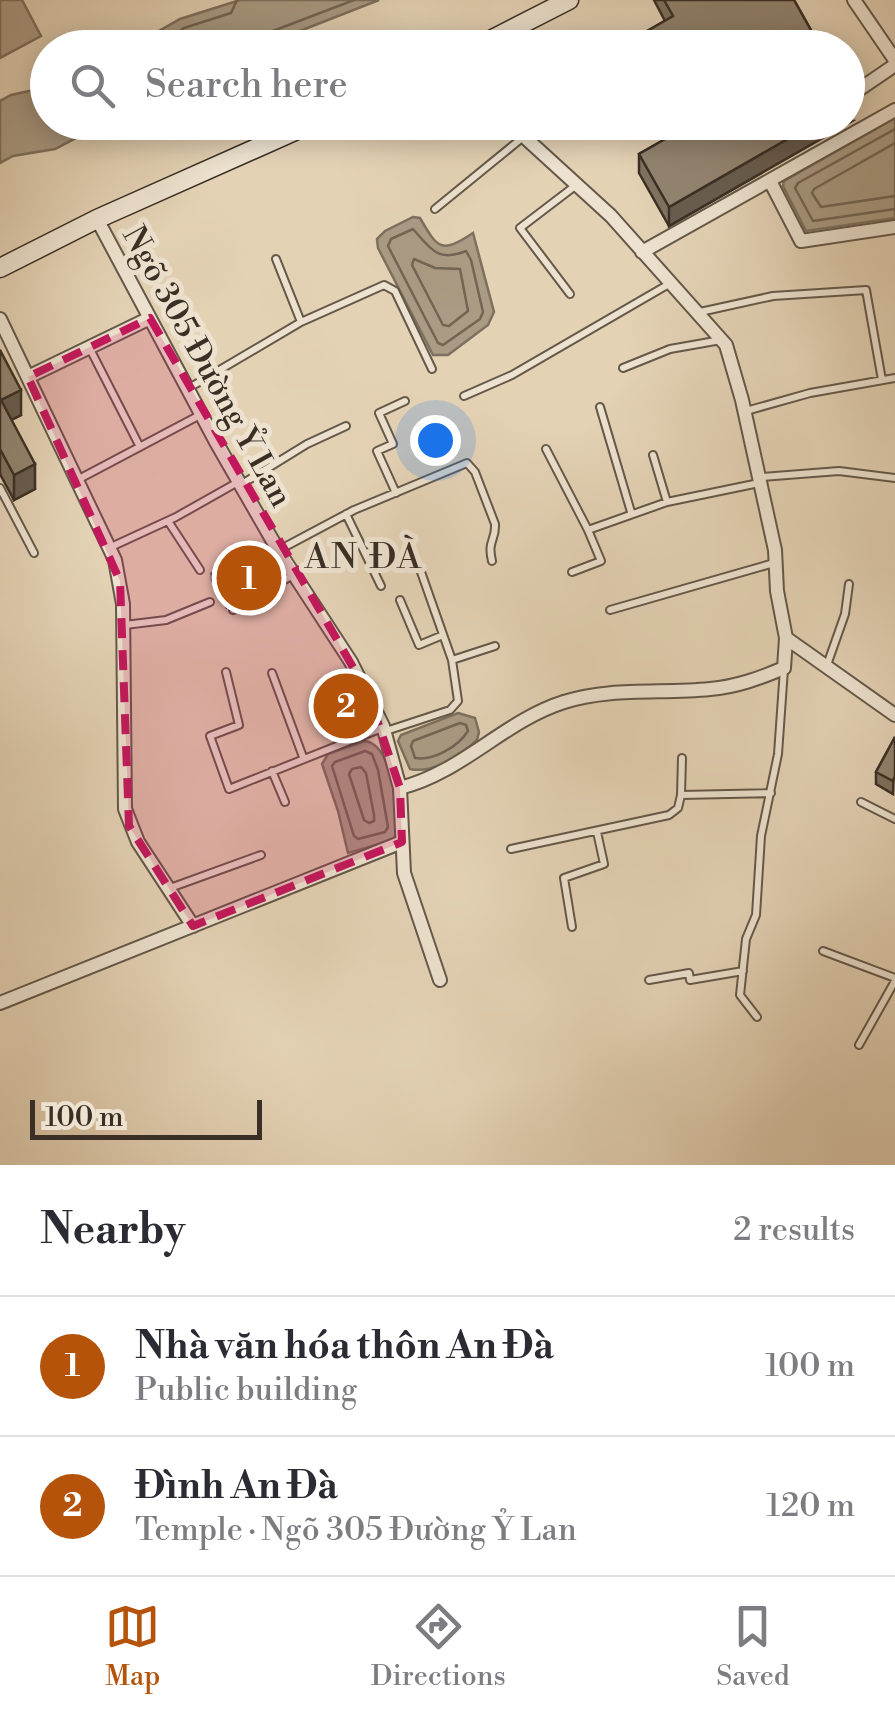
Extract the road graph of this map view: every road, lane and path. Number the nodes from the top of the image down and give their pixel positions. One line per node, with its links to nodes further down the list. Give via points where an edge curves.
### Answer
1 (854, 0): 4 (street)
2 (562, 2): 3 (main road)
3 (509, 30)
4 (895, 62): 5 (street)
5 (865, 84)
6 (895, 110): 7 (street)
7 (865, 127)
8 (275, 140): 15 (main road)
9 (519, 140): 14 (lane)
10 (526, 140): 13 (street)
11 (841, 140): 12 (street)
12 (770, 180): 16 (street, via 801,242); 17 (street)
13 (576, 185): 17 (street); 21 (lane, via 520,228)
14 (435, 210)
15 (97, 219): 19 (main road); 23 (street, Ngõ 305 Đường Ỷ Lan)
16 (895, 228)
17 (642, 252): 20 (street)
18 (276, 259): 25 (lane)
19 (0, 268)
20 (670, 283): 22 (street); 34 (lane)
21 (570, 294)
22 (699, 312): 26 (street); 32 (lane, via 762,297 866,290)
23 (150, 318): 27 (street); 33 (street, Ngõ 305 Đường Ỷ Lan)
24 (0, 320): 30 (street)
25 (302, 322): 29 (lane, via 390,287); 33 (lane)
26 (722, 340): 28 (lane, via 670,349); 37 (street)
27 (89, 348): 30 (street); 40 (lane)
28 (623, 368)
29 (432, 369)
30 (28, 377): 44 (street)
31 (895, 378): 32 (lane)
32 (882, 380): 37 (lane)
33 (188, 389): 38 (street, Ngõ 305 Đường Ỷ Lan)
34 (464, 396)
35 (406, 401): 48 (lane, via 379,412 393,444 377,451)
36 (600, 406): 50 (lane)
37 (744, 411): 45 (street)
38 (201, 414): 40 (lane); 46 (street, Ngõ 305 Đường Ỷ Lan)
39 (346, 426): 46 (lane)
40 (140, 446): 44 (lane)
41 (546, 450): 53 (lane)
42 (653, 455): 49 (lane)
43 (895, 478): 45 (lane, via 828,471)
44 (78, 480): 54 (street)
45 (760, 480): 49 (lane); 58 (street)
46 (240, 483): 52 (lane); 55 (street, Ngõ 305 Đường Ỷ Lan)
47 (0, 488): 56 (lane)
48 (396, 493): 51 (lane); 57 (lane, via 472,466 494,524)
49 (667, 502): 50 (lane)
50 (631, 512): 53 (lane)
51 (346, 514): 55 (lane); 64 (lane)
52 (168, 521): 54 (lane); 59 (lane)
53 (588, 530): 61 (lane, via 600,561)
54 (110, 547): 69 (street)
55 (278, 550): 62 (street, Ngõ 305 Đường Ỷ Lan)
56 (34, 553)
57 (492, 561)
58 (776, 563): 68 (lane); 71 (street)
59 (200, 570)
60 (421, 572): 70 (lane)
61 (572, 572)
62 (294, 574): 67 (lane); 79 (street, Ngõ 305 Đường Ỷ Lan, via 351,662)
63 (849, 584): 74 (lane)
64 (381, 586)
65 (400, 600): 70 (lane, via 419,645)
66 (210, 602): 69 (lane, via 166,620)
67 (233, 610)
68 (610, 610)
69 (124, 625): 93 (street, via 125,809)
70 (443, 634): 73 (lane)
71 (786, 638): 74 (street); 75 (street)
72 (494, 646): 73 (lane)
73 (452, 660): 79 (lane, via 455,706)
74 (826, 666): 78 (street)
75 (784, 668): 83 (street, via 722,688 564,702 442,774); 85 (lane)
76 (226, 672): 82 (lane, via 239,725 210,736 229,789)
77 (272, 674): 80 (lane)
78 (895, 715)
79 (384, 729): 80 (lane); 83 (street, Ngõ 305 Đường Ỷ Lan)
80 (304, 757): 82 (lane)
81 (682, 758): 84 (lane)
82 (272, 771): 86 (lane)
83 (400, 788): 90 (street, Ngõ 305 Đường Ỷ Lan)
84 (681, 794): 85 (lane); 89 (lane, via 669,816)
85 (772, 794): 97 (lane)
86 (285, 802)
87 (861, 802): 88 (lane)
88 (895, 819)
89 (596, 832): 91 (lane); 95 (lane, via 604,864 564,878)
90 (402, 842): 94 (street); 99 (street, Ngõ 305 Đường Ỷ Lan, via 404,873)
91 (511, 849)
92 (261, 854): 93 (lane)
93 (168, 888): 94 (street)
94 (193, 926): 101 (street)
95 (572, 928)
96 (822, 951): 98 (lane)
97 (743, 970): 100 (lane); 102 (lane, via 740,996)
98 (895, 979): 103 (lane)
99 (440, 980)
100 (650, 980)
101 (0, 1003)
102 (757, 1018)
103 (859, 1045)

